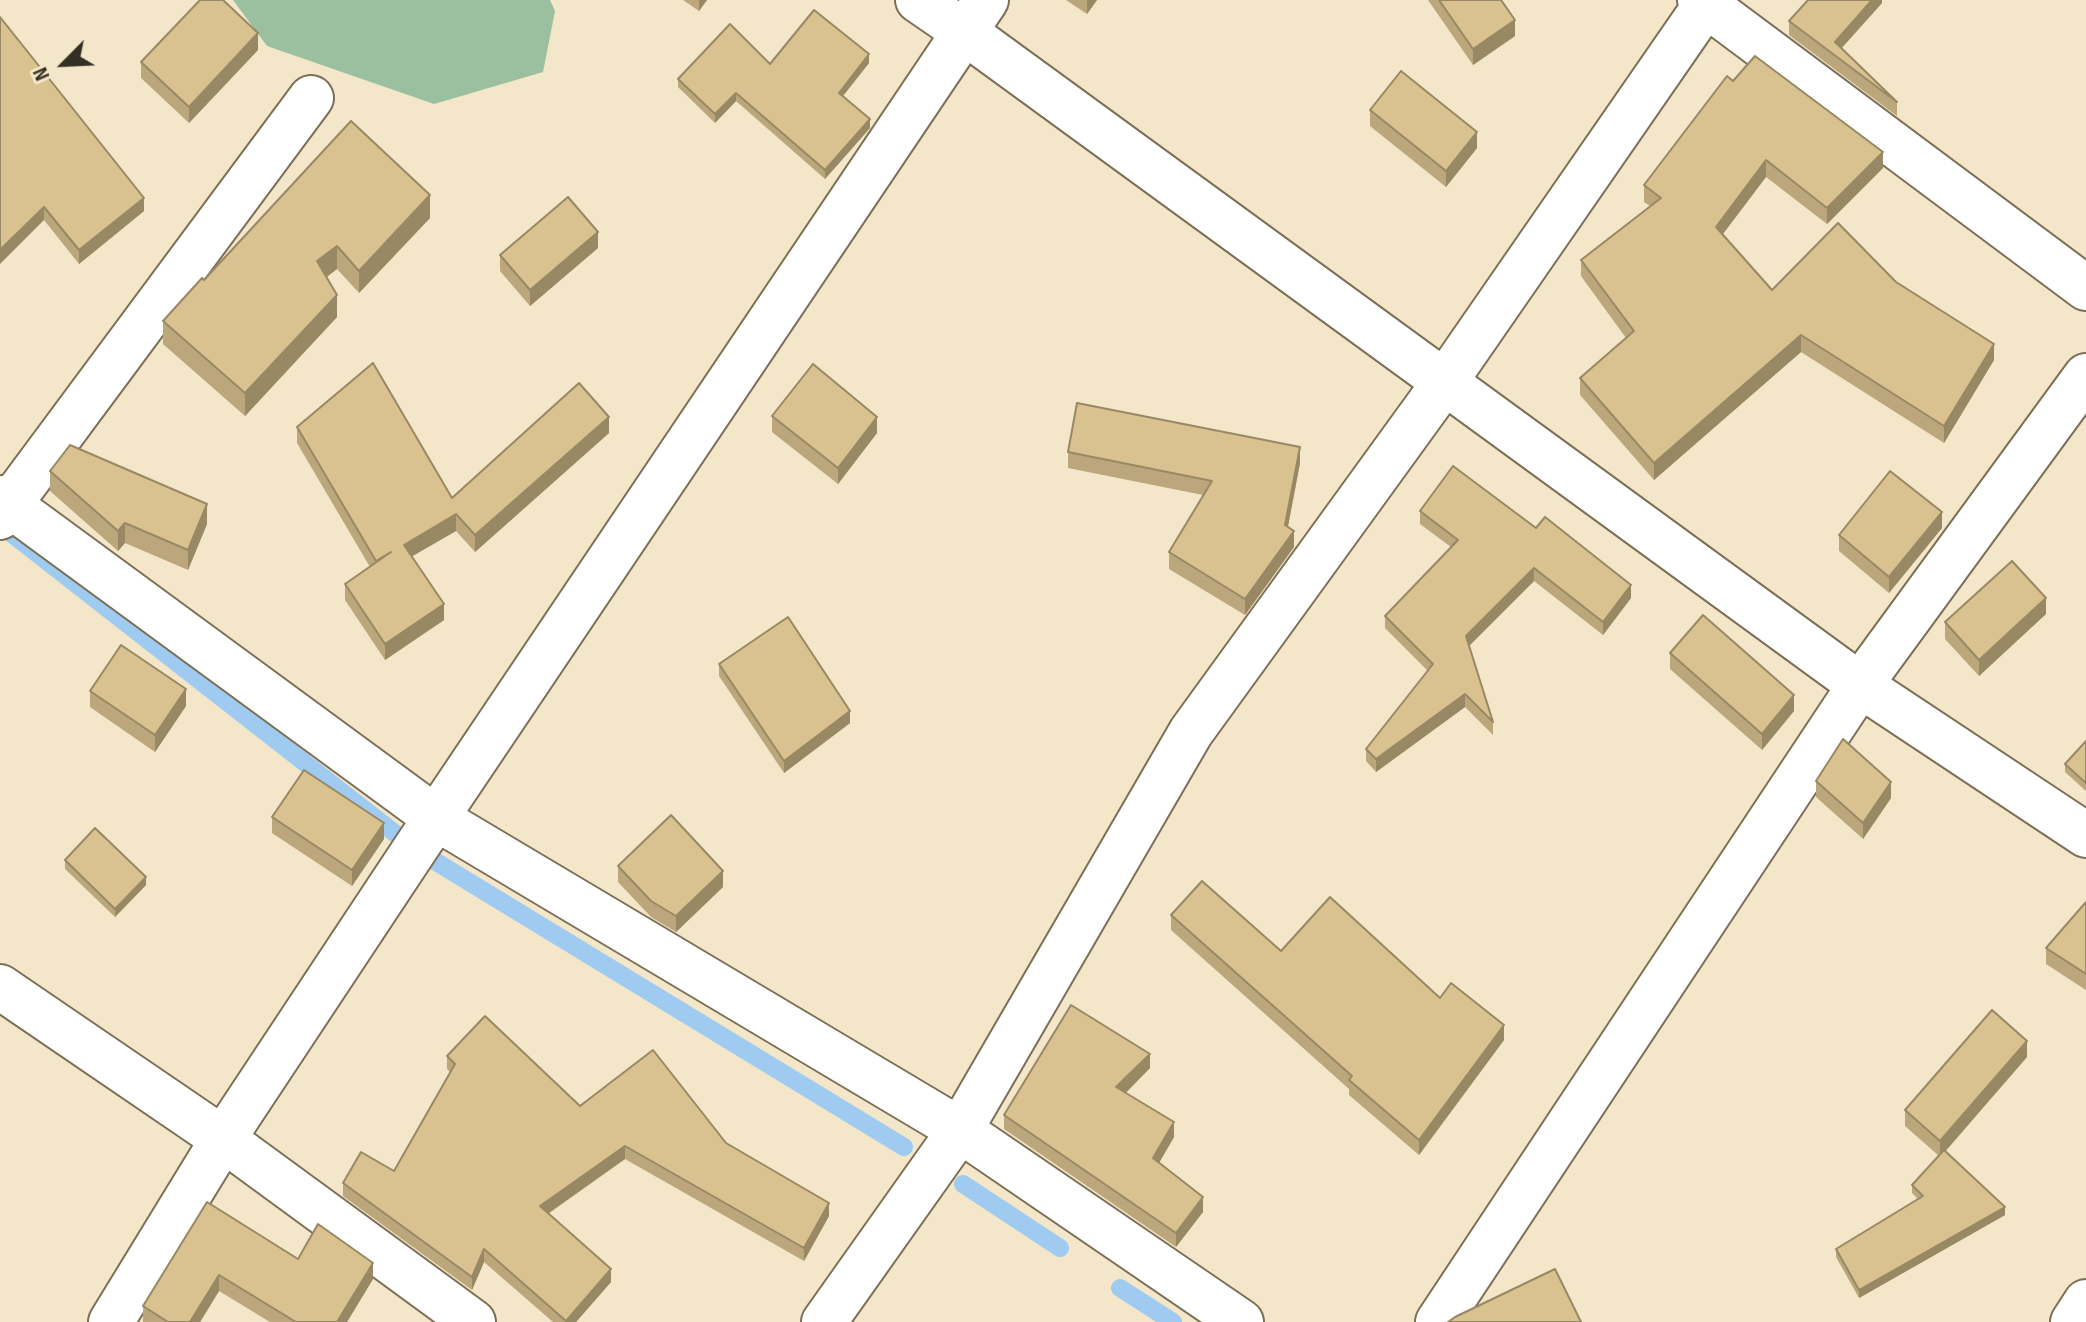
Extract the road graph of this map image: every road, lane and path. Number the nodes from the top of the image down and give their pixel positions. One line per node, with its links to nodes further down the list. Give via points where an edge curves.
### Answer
1 (918, 0): 3 (street)
2 (1705, 1): 5 (street); 7 (street)
3 (976, 16): 7 (street); 10 (street)
4 (311, 98): 8 (street)
5 (2086, 288)
6 (2086, 376): 9 (street)
7 (1444, 383): 9 (street); 13 (street, via 1191,732)
8 (3, 507): 10 (street)
9 (1860, 685): 11 (street); 20 (street)
10 (436, 818): 13 (street); 14 (street)
11 (2086, 835)
12 (0, 987): 14 (street)
13 (960, 1130): 18 (street); 19 (street)
14 (223, 1139): 16 (street); 17 (street)
15 (2086, 1302): 21 (street)
16 (111, 1322)
17 (473, 1322)
18 (824, 1322)
19 (1241, 1322)
20 (1438, 1322)
21 (2073, 1322)

